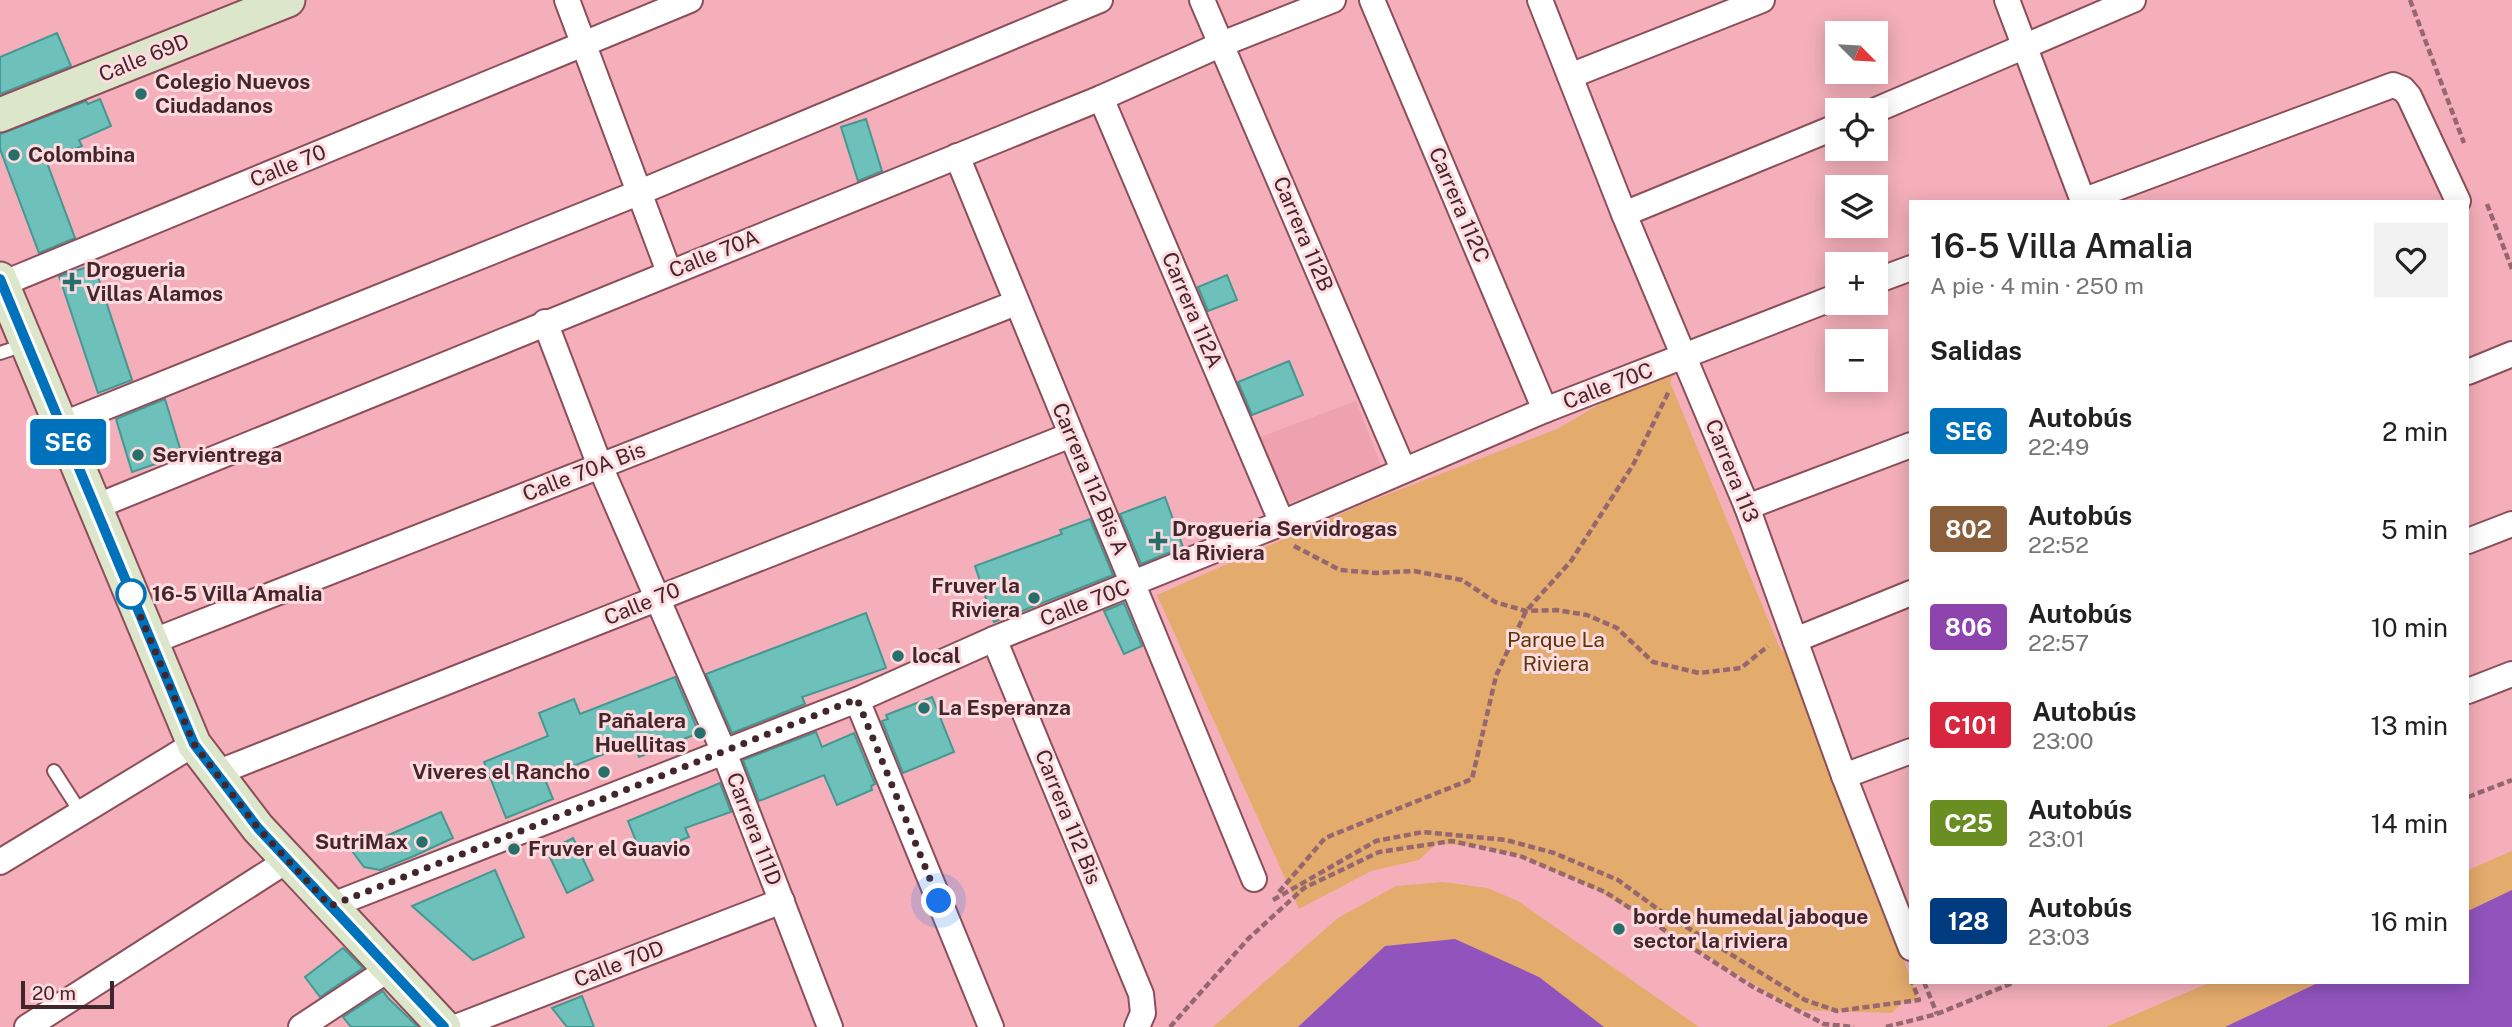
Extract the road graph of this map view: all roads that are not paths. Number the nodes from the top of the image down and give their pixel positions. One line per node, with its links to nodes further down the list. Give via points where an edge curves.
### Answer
1 (288, 0): 18 (main road, Calle 69D)
2 (567, 0): 12 (street)
3 (690, 0): 12 (street, Calle 70)
4 (1100, 0): 21 (street)
5 (1202, 0): 13 (street, Carrera 112B)
6 (1333, 0): 13 (street, Calle 70A)
7 (1372, 0): 37 (street, Carrera 112C)
8 (1540, 0): 15 (street, Carrera 113)
9 (1762, 0): 15 (street)
10 (2007, 0): 14 (street)
11 (2133, 0): 14 (street)
12 (583, 44): 21 (street); 29 (street, Calle 70)
13 (1223, 44): 16 (street, Calle 70A); 42 (street, Carrera 112B)
14 (2024, 49): 17 (street); 22 (street)
15 (1570, 76): 25 (street, Carrera 113)
16 (1101, 98): 20 (street, Calle 70A); 46 (street, Carrera 112A)
17 (1888, 105)
18 (0, 116)
19 (1825, 131): 25 (street)
20 (957, 156): 27 (street, Calle 70A); 31 (street, Carrera 112 Bis A)
21 (638, 192): 27 (street); 38 (street)
22 (2082, 200)
23 (2085, 200): 24 (street, via 2393,85 2409,96)
24 (2458, 200)
25 (1624, 214): 35 (street, Carrera 113)
26 (1909, 269): 28 (street)
27 (669, 272): 32 (street, Calle 70A)
28 (1888, 277)
29 (1, 282): 33 (main road)
30 (1825, 301): 35 (street, Calle 70C)
31 (1016, 303): 39 (street, Carrera 112 Bis A); 41 (street, Calle 70A Bis)
32 (545, 322): 41 (street, Carrera 111D); 43 (street, Calle 70A)
33 (13, 348): 38 (main road)
34 (2512, 354): 36 (street)
35 (1685, 355): 37 (street, Calle 70C); 44 (street, Carrera 113)
36 (2469, 372)
37 (1545, 410): 42 (street, Calle 70C)
38 (61, 425): 43 (main road)
39 (1071, 435): 48 (street, Carrera 112 Bis A); 50 (street, Calle 70)
40 (1909, 445): 44 (street)
41 (600, 466): 50 (street, Carrera 111D); 53 (street, Calle 70A Bis)
42 (1403, 469): 46 (street, Calle 70C)
43 (95, 507): 53 (main road)
44 (1747, 507): 51 (street, Carrera 113)
45 (2512, 524): 47 (street)
46 (1275, 526): 48 (street, Calle 70C)
47 (2469, 541)
48 (1135, 584): 52 (street, Calle 70C); 66 (street, Carrera 112 Bis A)
49 (1909, 594): 51 (street)
50 (658, 597): 58 (street, Carrera 111D); 61 (street, Calle 70)
51 (1793, 634): 62 (street, Carrera 113)
52 (994, 639): 56 (street, Calle 70C); 78 (street, Carrera 112 Bis, via 1141,994 1143,1013)
53 (151, 642): 57 (main road)
54 (2512, 674): 55 (street)
55 (2469, 691)
56 (857, 699): 58 (street, Calle 70C); 77 (street)
57 (194, 744): 61 (main road); 63 (street)
58 (724, 752): 67 (street, Carrera 111D); 68 (street, Calle 70C)
59 (1909, 752): 62 (street)
60 (54, 771): 63 (lane)
61 (214, 774): 64 (main road)
62 (1844, 776): 69 (street, Carrera 113)
63 (81, 813): 65 (street)
64 (288, 860): 68 (main road); 72 (street)
65 (0, 862)
66 (1261, 883)
67 (782, 901): 75 (street, Calle 70D); 76 (street, Carrera 111D)
68 (330, 906): 71 (main road)
69 (1905, 913): 70 (street, Carrera 113)
70 (1909, 936)
71 (389, 969): 73 (street); 74 (main road)
72 (27, 1027)
73 (301, 1027)
74 (444, 1027)
75 (456, 1027)
76 (830, 1027)
77 (990, 1027)
78 (1137, 1027)

